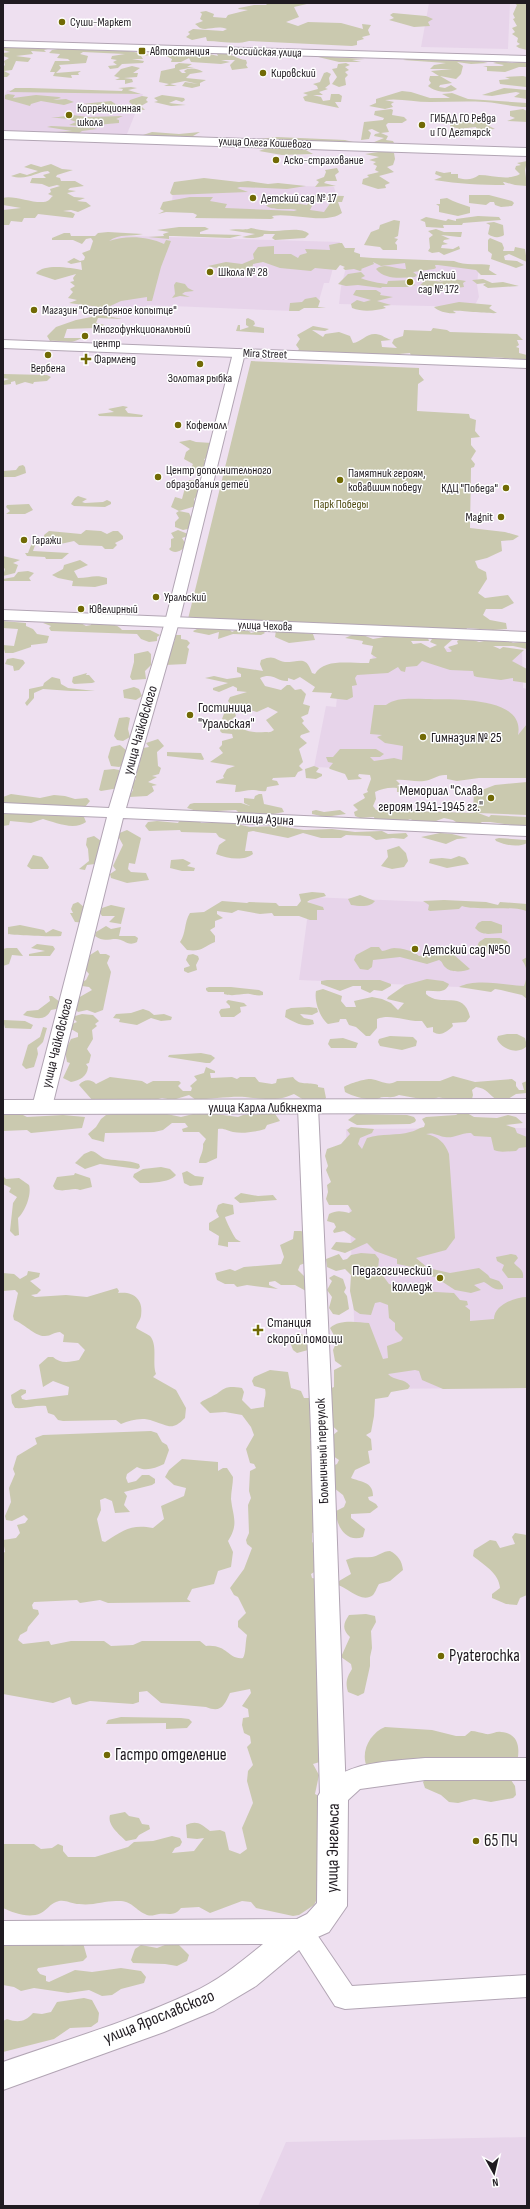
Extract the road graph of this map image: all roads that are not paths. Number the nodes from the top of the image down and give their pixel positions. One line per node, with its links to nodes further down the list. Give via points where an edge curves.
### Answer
1 (3, 44): 2 (street, Российская улица)
2 (527, 59)
3 (3, 135): 4 (street, улица Олега Кошевого)
4 (527, 152)
5 (3, 344): 6 (street, Mira Street)
6 (239, 353): 7 (street, Mira Street); 9 (street, улица Чайковского)
7 (527, 364)
8 (3, 615): 9 (street, улица Чехова)
9 (172, 622): 10 (street, улица Чехова); 12 (street, улица Чайковского)
10 (527, 637)
11 (3, 808): 12 (street, улица Азина)
12 (116, 813): 13 (street, улица Азина); 16 (street, улица Чайковского)
13 (527, 831)
14 (527, 1106): 17 (street, улица Карла Либкнехта)
15 (3, 1107): 16 (street, улица Карла Либкнехта)
16 (42, 1107): 17 (street, улица Карла Либкнехта)
17 (308, 1107): 19 (street, Больничный переулок, via 322,1430)
18 (527, 1769): 19 (street, улица Энгельса, via 425,1769 380,1774 351,1780)
19 (333, 1796): 20 (street, улица Энгельса, via 332,1906 318,1923)
20 (300, 1931): 21 (street, улица Энгельса); 22 (street, via 345,1998); 23 (street, улица Ярославского, via 245,1977 203,2002 153,2023)
21 (3, 1933)
22 (527, 1986)
23 (3, 2076)

